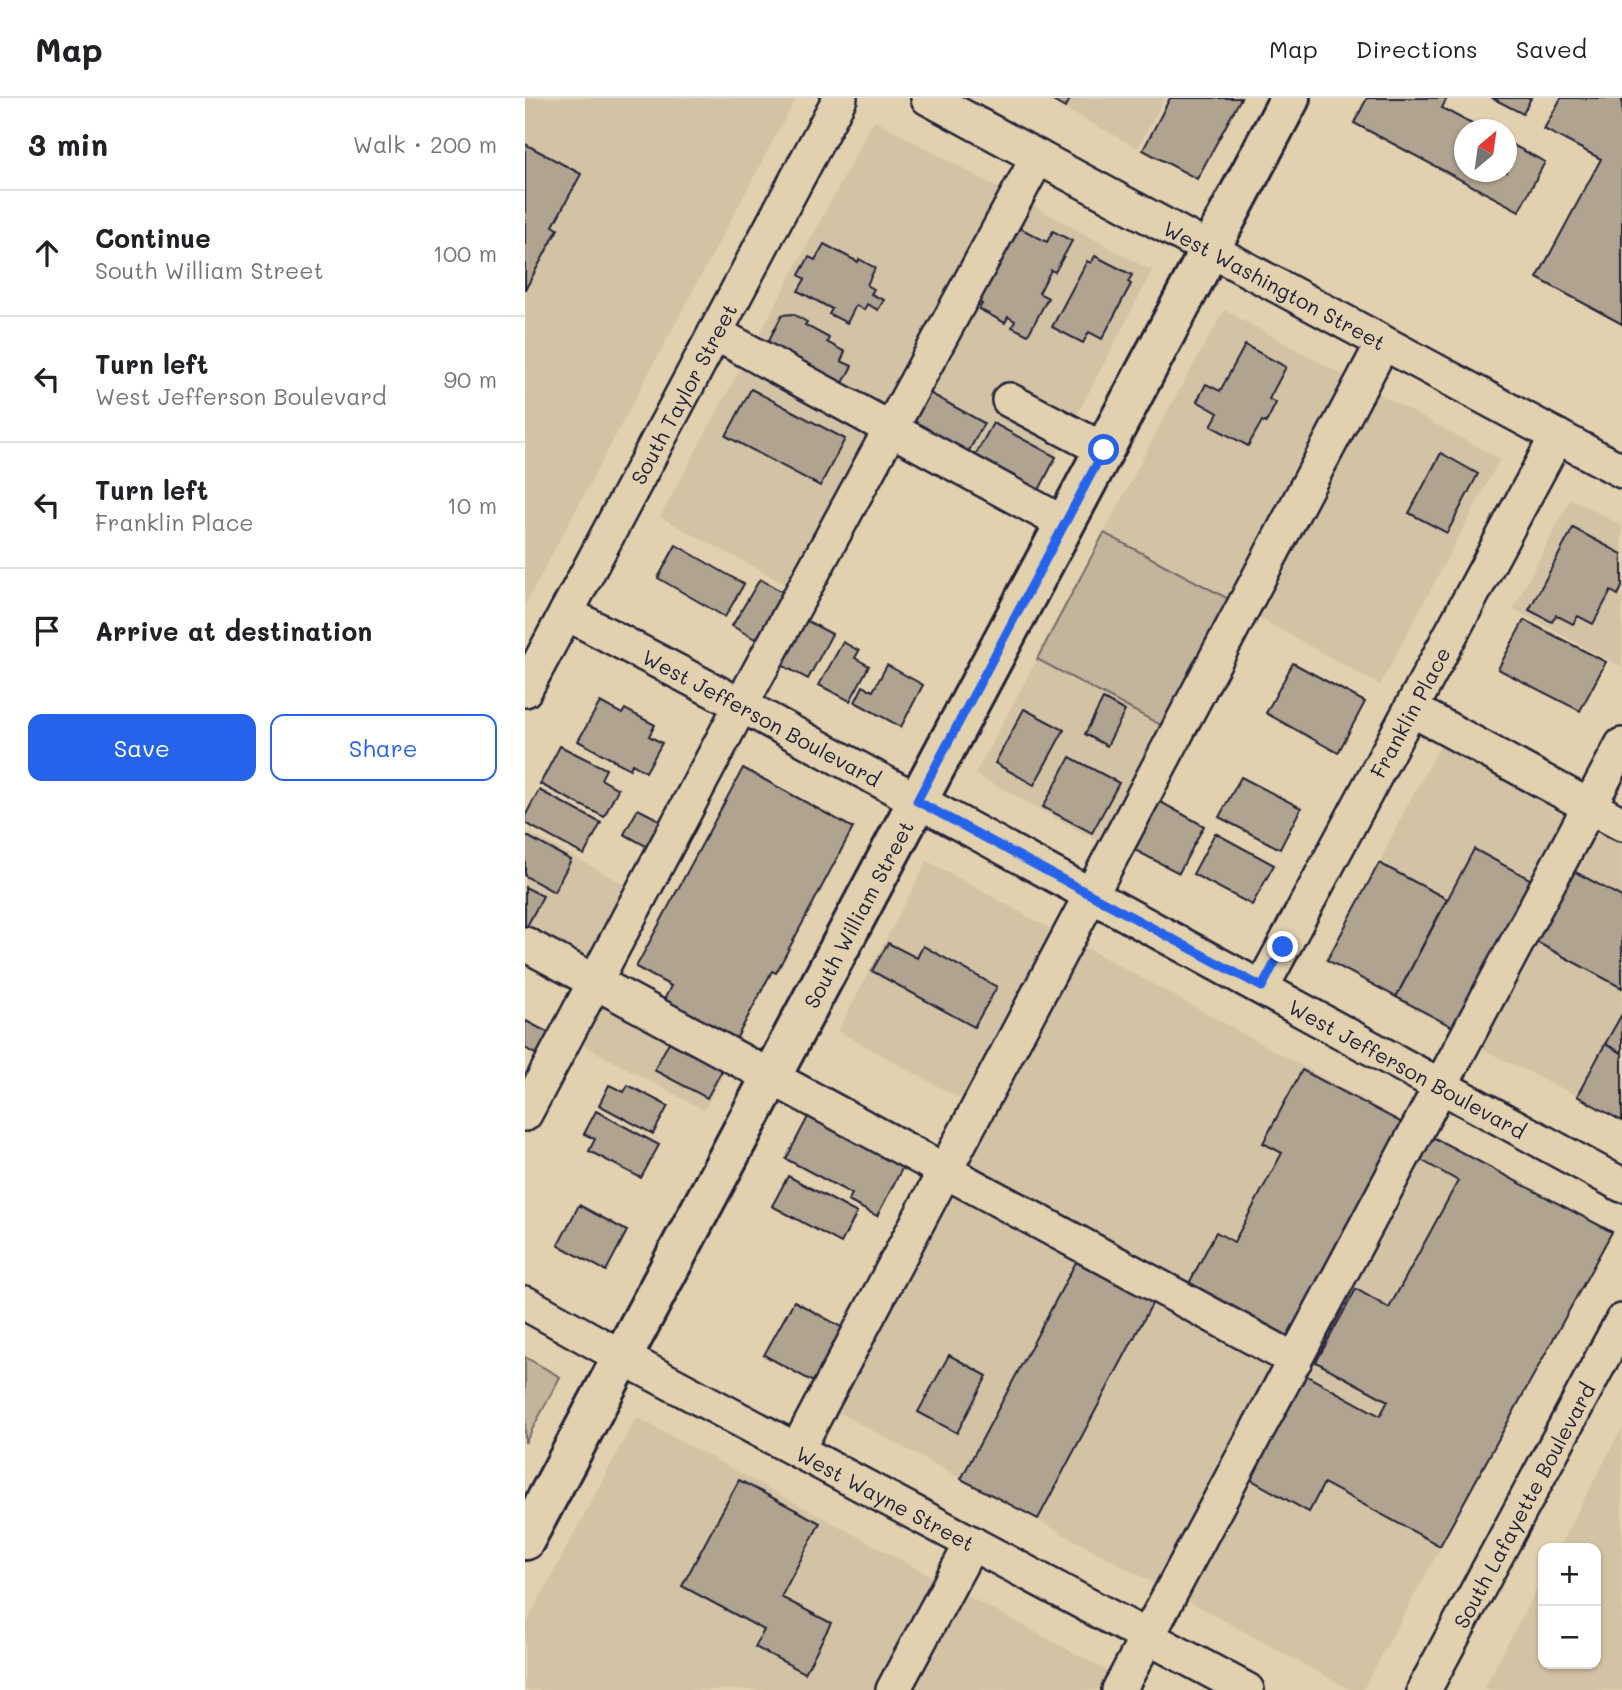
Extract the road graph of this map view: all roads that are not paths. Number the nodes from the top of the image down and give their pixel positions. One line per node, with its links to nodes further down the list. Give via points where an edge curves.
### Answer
1 (840, 98): 6 (street, South Taylor Street)
2 (928, 98): 4 (street, West Washington Street)
3 (1290, 98): 5 (main road, South William Street)
4 (1038, 157): 5 (street, West Washington Street); 9 (street)
5 (1210, 250): 7 (street, West Washington Street); 11 (main road, South William Street)
6 (715, 333): 9 (street); 14 (street, South Taylor Street)
7 (1383, 343): 10 (street, West Washington Street); 22 (street)
8 (1009, 400): 11 (street)
9 (890, 429): 13 (street); 16 (street)
10 (1556, 436): 12 (street, West Washington Street); 17 (street, Franklin Place)
11 (1104, 450): 13 (main road, South William Street)
12 (1622, 471)
13 (1065, 524): 19 (main road, South William Street)
14 (566, 613): 15 (street, South Taylor Street); 16 (street, West Jefferson Boulevard)
15 (525, 690)
16 (741, 705): 19 (street, West Jefferson Boulevard); 24 (street)
17 (1411, 709): 20 (street); 25 (street, Franklin Place)
18 (1622, 745): 20 (street)
19 (917, 801): 22 (street, West Jefferson Boulevard); 26 (main road, South William Street)
20 (1589, 807): 21 (street); 27 (street)
21 (1622, 824)
22 (1091, 895): 25 (street, West Jefferson Boulevard); 29 (street)
23 (525, 944): 24 (street)
24 (595, 982): 26 (street); 28 (street)
25 (1262, 987): 27 (street, West Jefferson Boulevard)
26 (771, 1077): 29 (street); 33 (main road, South William Street)
27 (1440, 1087): 30 (street, West Jefferson Boulevard); 34 (street)
28 (525, 1114)
29 (945, 1171): 34 (street); 35 (street)
30 (1622, 1185)
31 (525, 1303): 33 (street, West Wayne Street)
32 (1622, 1321): 42 (street, South Lafayette Boulevard)
33 (622, 1357): 35 (street, West Wayne Street); 36 (main road, South William Street)
34 (1295, 1360): 38 (street)
35 (797, 1450): 37 (street, West Wayne Street)
36 (525, 1540)
37 (972, 1543): 38 (street, West Wayne Street); 39 (street)
38 (1148, 1637): 40 (street); 41 (street, West Wayne Street)
39 (893, 1690)
40 (1119, 1690)
41 (1247, 1690)
42 (1424, 1690)

